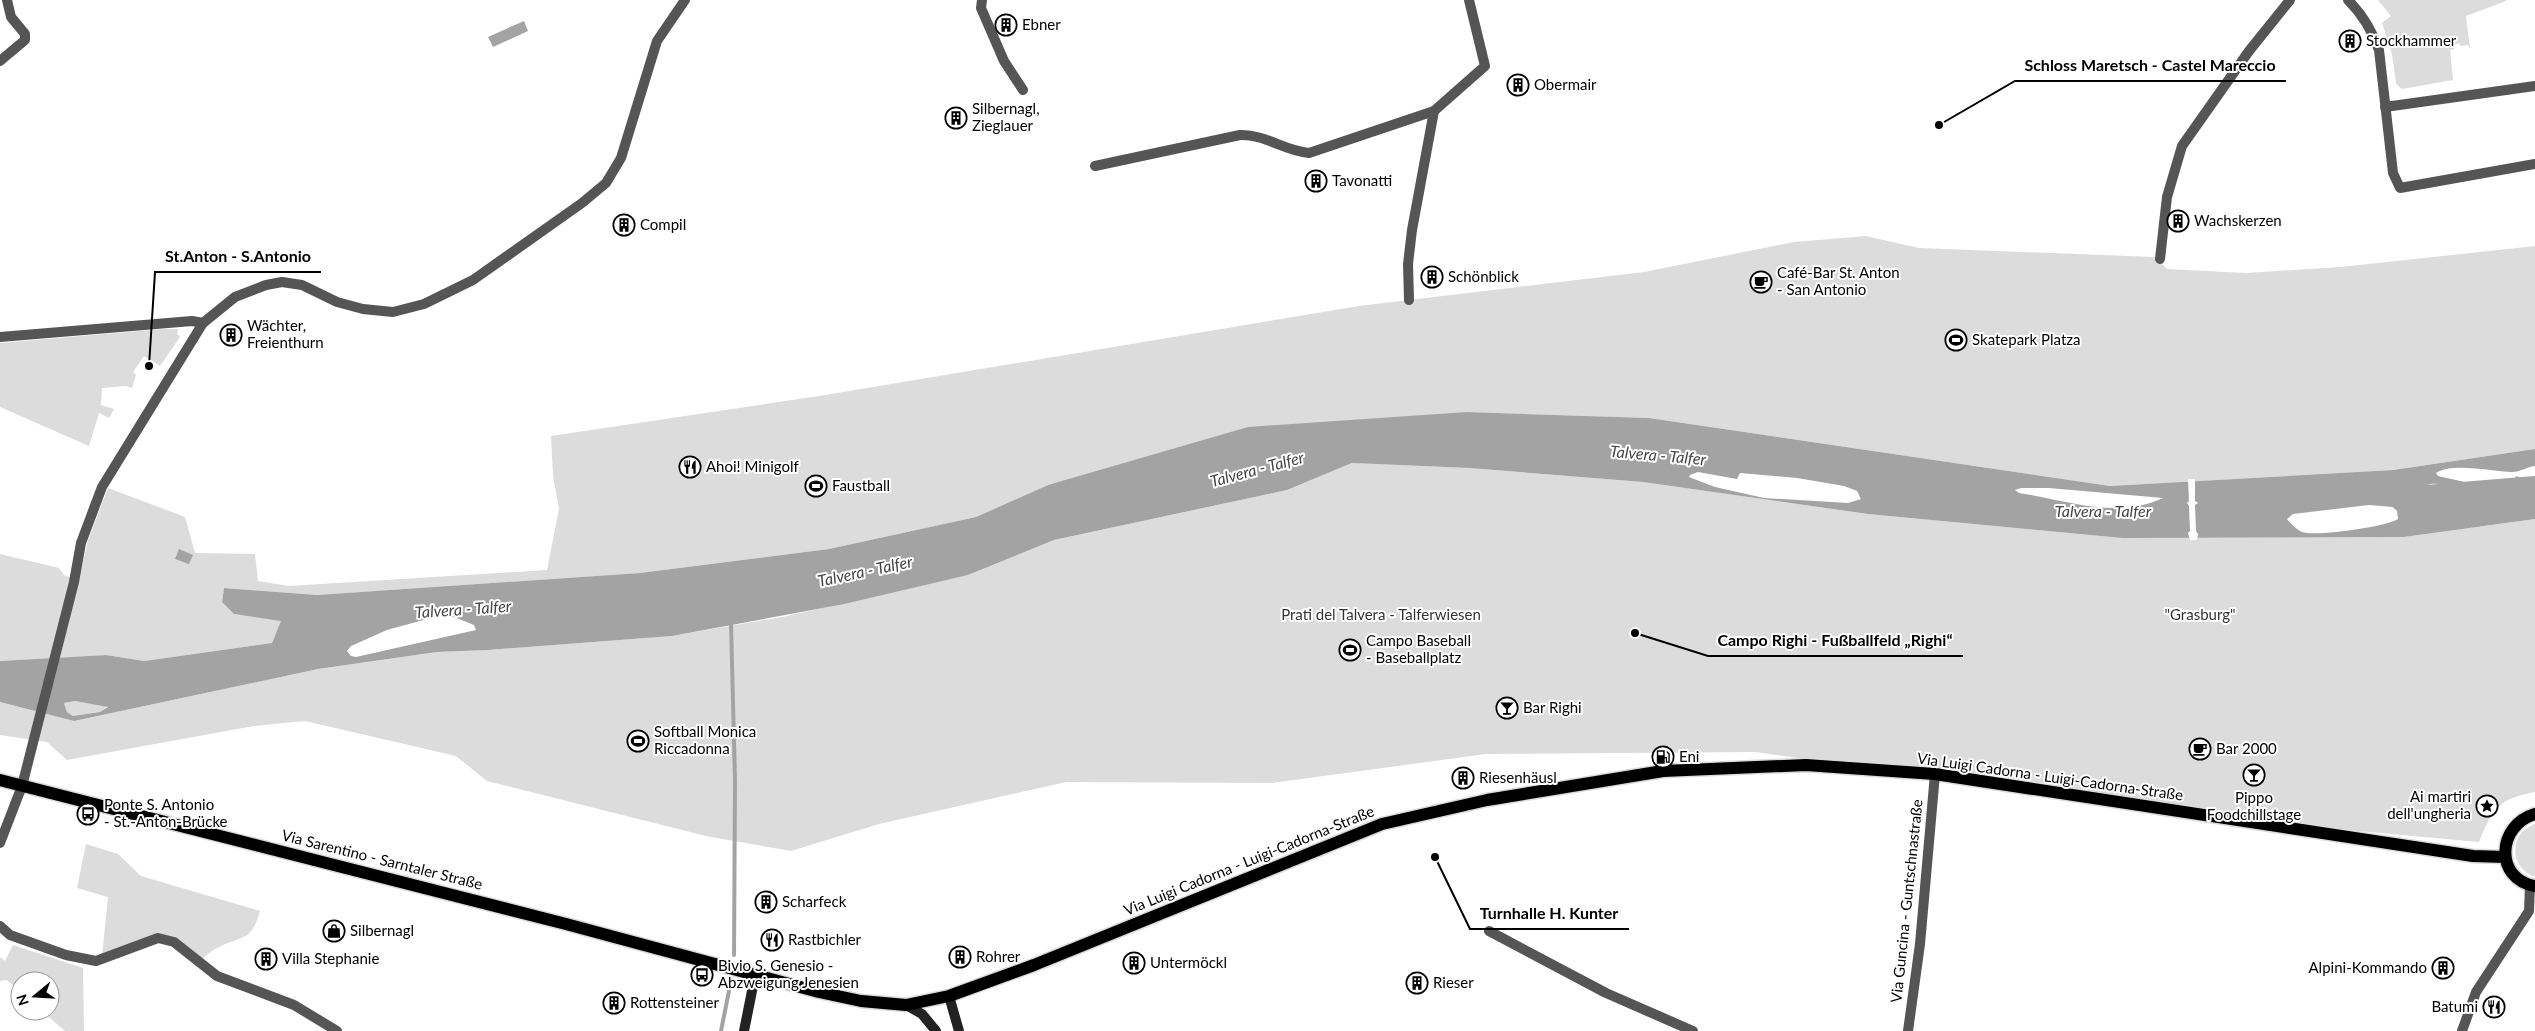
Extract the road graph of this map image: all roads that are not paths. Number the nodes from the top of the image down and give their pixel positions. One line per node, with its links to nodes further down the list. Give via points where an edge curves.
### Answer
1 (7, 0): 7 (street, via 11,16 25,34 24,40)
2 (686, 0): 16 (street, via 657,42 621,158 606,182 582,203 473,280 424,304 393,312 337,302 302,285 282,282 235,297)
3 (982, 0): 9 (street, via 981,8 1004,61)
4 (1469, 0): 11 (street, via 1485,66)
5 (2290, 0): 14 (street, via 2249,51 2182,146 2167,197)
6 (2348, 0): 10 (street, via 2373,32 2379,50)
7 (0, 61)
8 (2535, 86): 10 (street)
9 (1023, 90)
10 (2385, 107): 12 (street, via 2393,173 2400,188)
11 (1434, 111): 13 (street, via 1309,153 1295,152 1255,134); 15 (street, via 1412,230 1408,264)
12 (2535, 164)
13 (1095, 166)
14 (2160, 259)
15 (1409, 300)
16 (203, 323): 17 (street, via 192,321); 20 (street, via 102,487 81,543)
17 (0, 337)
18 (1935, 774): 23 (main road, Via Luigi Cadorna - Luigi-Cadorna-Straße, via 2473,856); 28 (main road, Via Luigi Cadorna - Luigi-Cadorna-Straße, via 1806,765 1663,771 1486,800 1382,824 1034,965); 35 (street, Via Guncina - Guntschnastraße, via 1920,944)
19 (0, 780): 20 (main road, Via Sarentino - Sarntaler Straße)
20 (22, 786): 22 (street); 27 (main road, Via Sarentino - Sarntaler Straße, via 566,924)
21 (2535, 814): 23 (main road, via 2518,822 2508,834)
22 (0, 843)
23 (2505, 857): 24 (main road, via 2516,877)
24 (2532, 886): 36 (street, via 2529,911 2476,992)
25 (0, 926): 30 (street, via 10,935 66,955 96,961 158,938 174,942 217,976 294,1005)
26 (1489, 931): 34 (street, via 1606,993)
27 (755, 976): 29 (main road, Via Sarentino - Sarntaler Straße, via 861,1001); 31 (street)
28 (949, 996): 29 (main road, Via Luigi Cadorna - Luigi-Cadorna-Straße); 33 (street)
29 (906, 1005): 32 (street, via 922,1014)
30 (337, 1031)
31 (744, 1031)
32 (936, 1031)
33 (959, 1031)
34 (1694, 1031)
35 (1908, 1031)
36 (2462, 1031)

